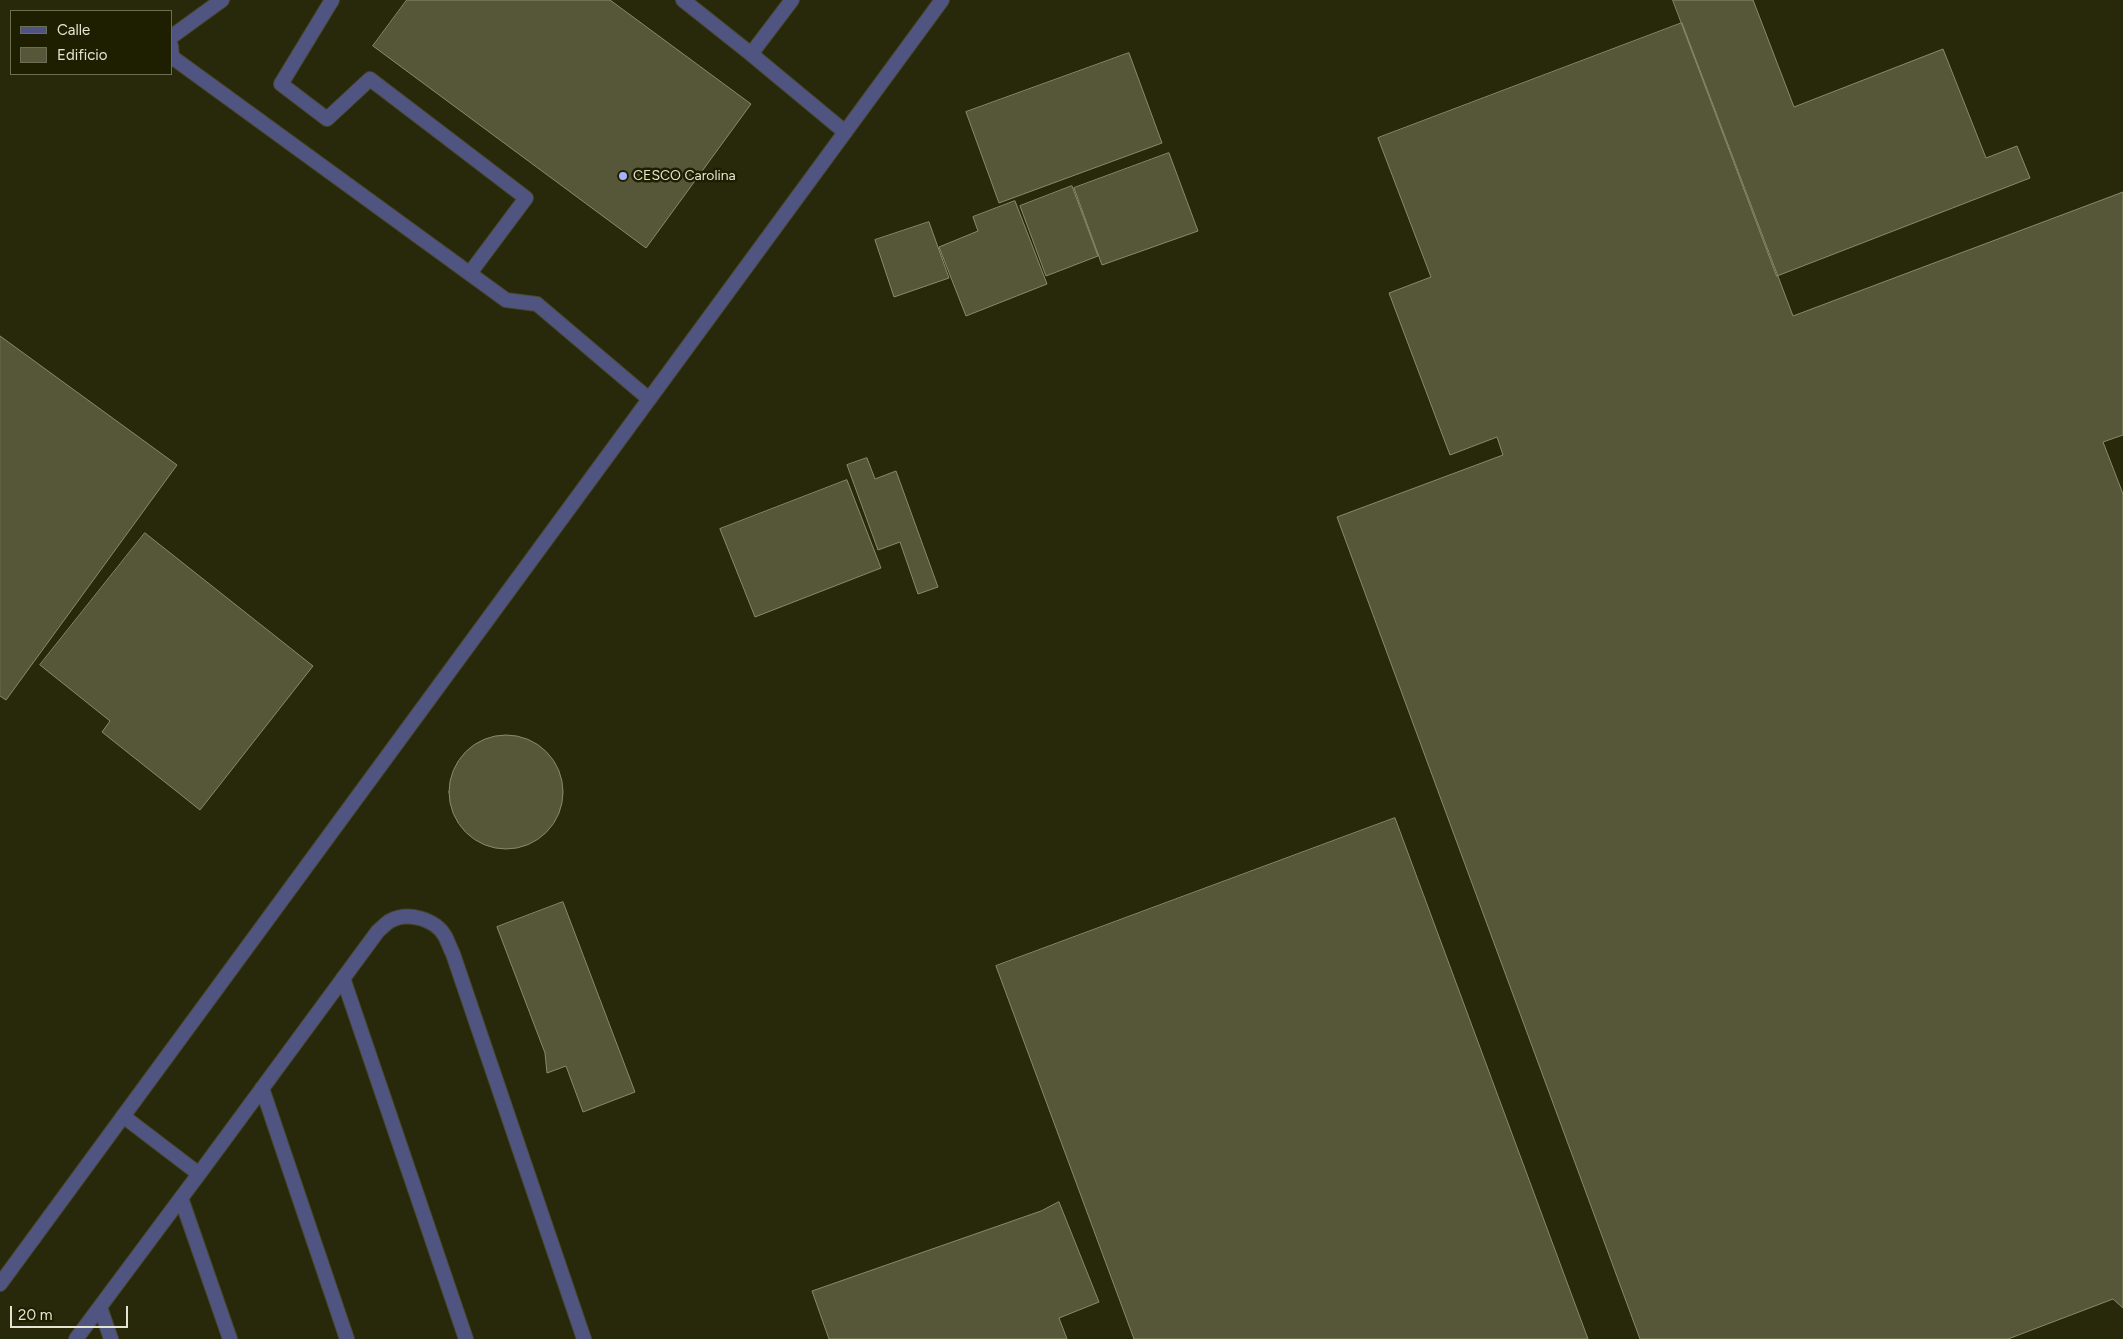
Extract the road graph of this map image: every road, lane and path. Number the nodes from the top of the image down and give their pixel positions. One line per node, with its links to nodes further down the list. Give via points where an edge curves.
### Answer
1 (222, 0): 6 (street)
2 (332, 0): 10 (street, via 281,84 327,119 370,79 526,198)
3 (683, 0): 7 (street)
4 (792, 0): 7 (street)
5 (942, 0): 9 (street)
6 (172, 36)
7 (751, 54): 9 (street)
8 (172, 58): 10 (street)
9 (845, 132): 11 (street)
10 (470, 273): 11 (street, via 506,300 537,304)
11 (649, 399): 14 (street)
12 (343, 978): 13 (street); 23 (street); 24 (street, via 378,931 390,921 411,917 424,919 445,935)
13 (262, 1088): 15 (street); 22 (street)
14 (123, 1116): 15 (street); 17 (street)
15 (199, 1174): 16 (street)
16 (182, 1198): 18 (street); 21 (street)
17 (0, 1284)
18 (100, 1307): 19 (street); 20 (street)
19 (76, 1339)
20 (111, 1339)
21 (230, 1339)
22 (347, 1339)
23 (466, 1339)
24 (584, 1339)

